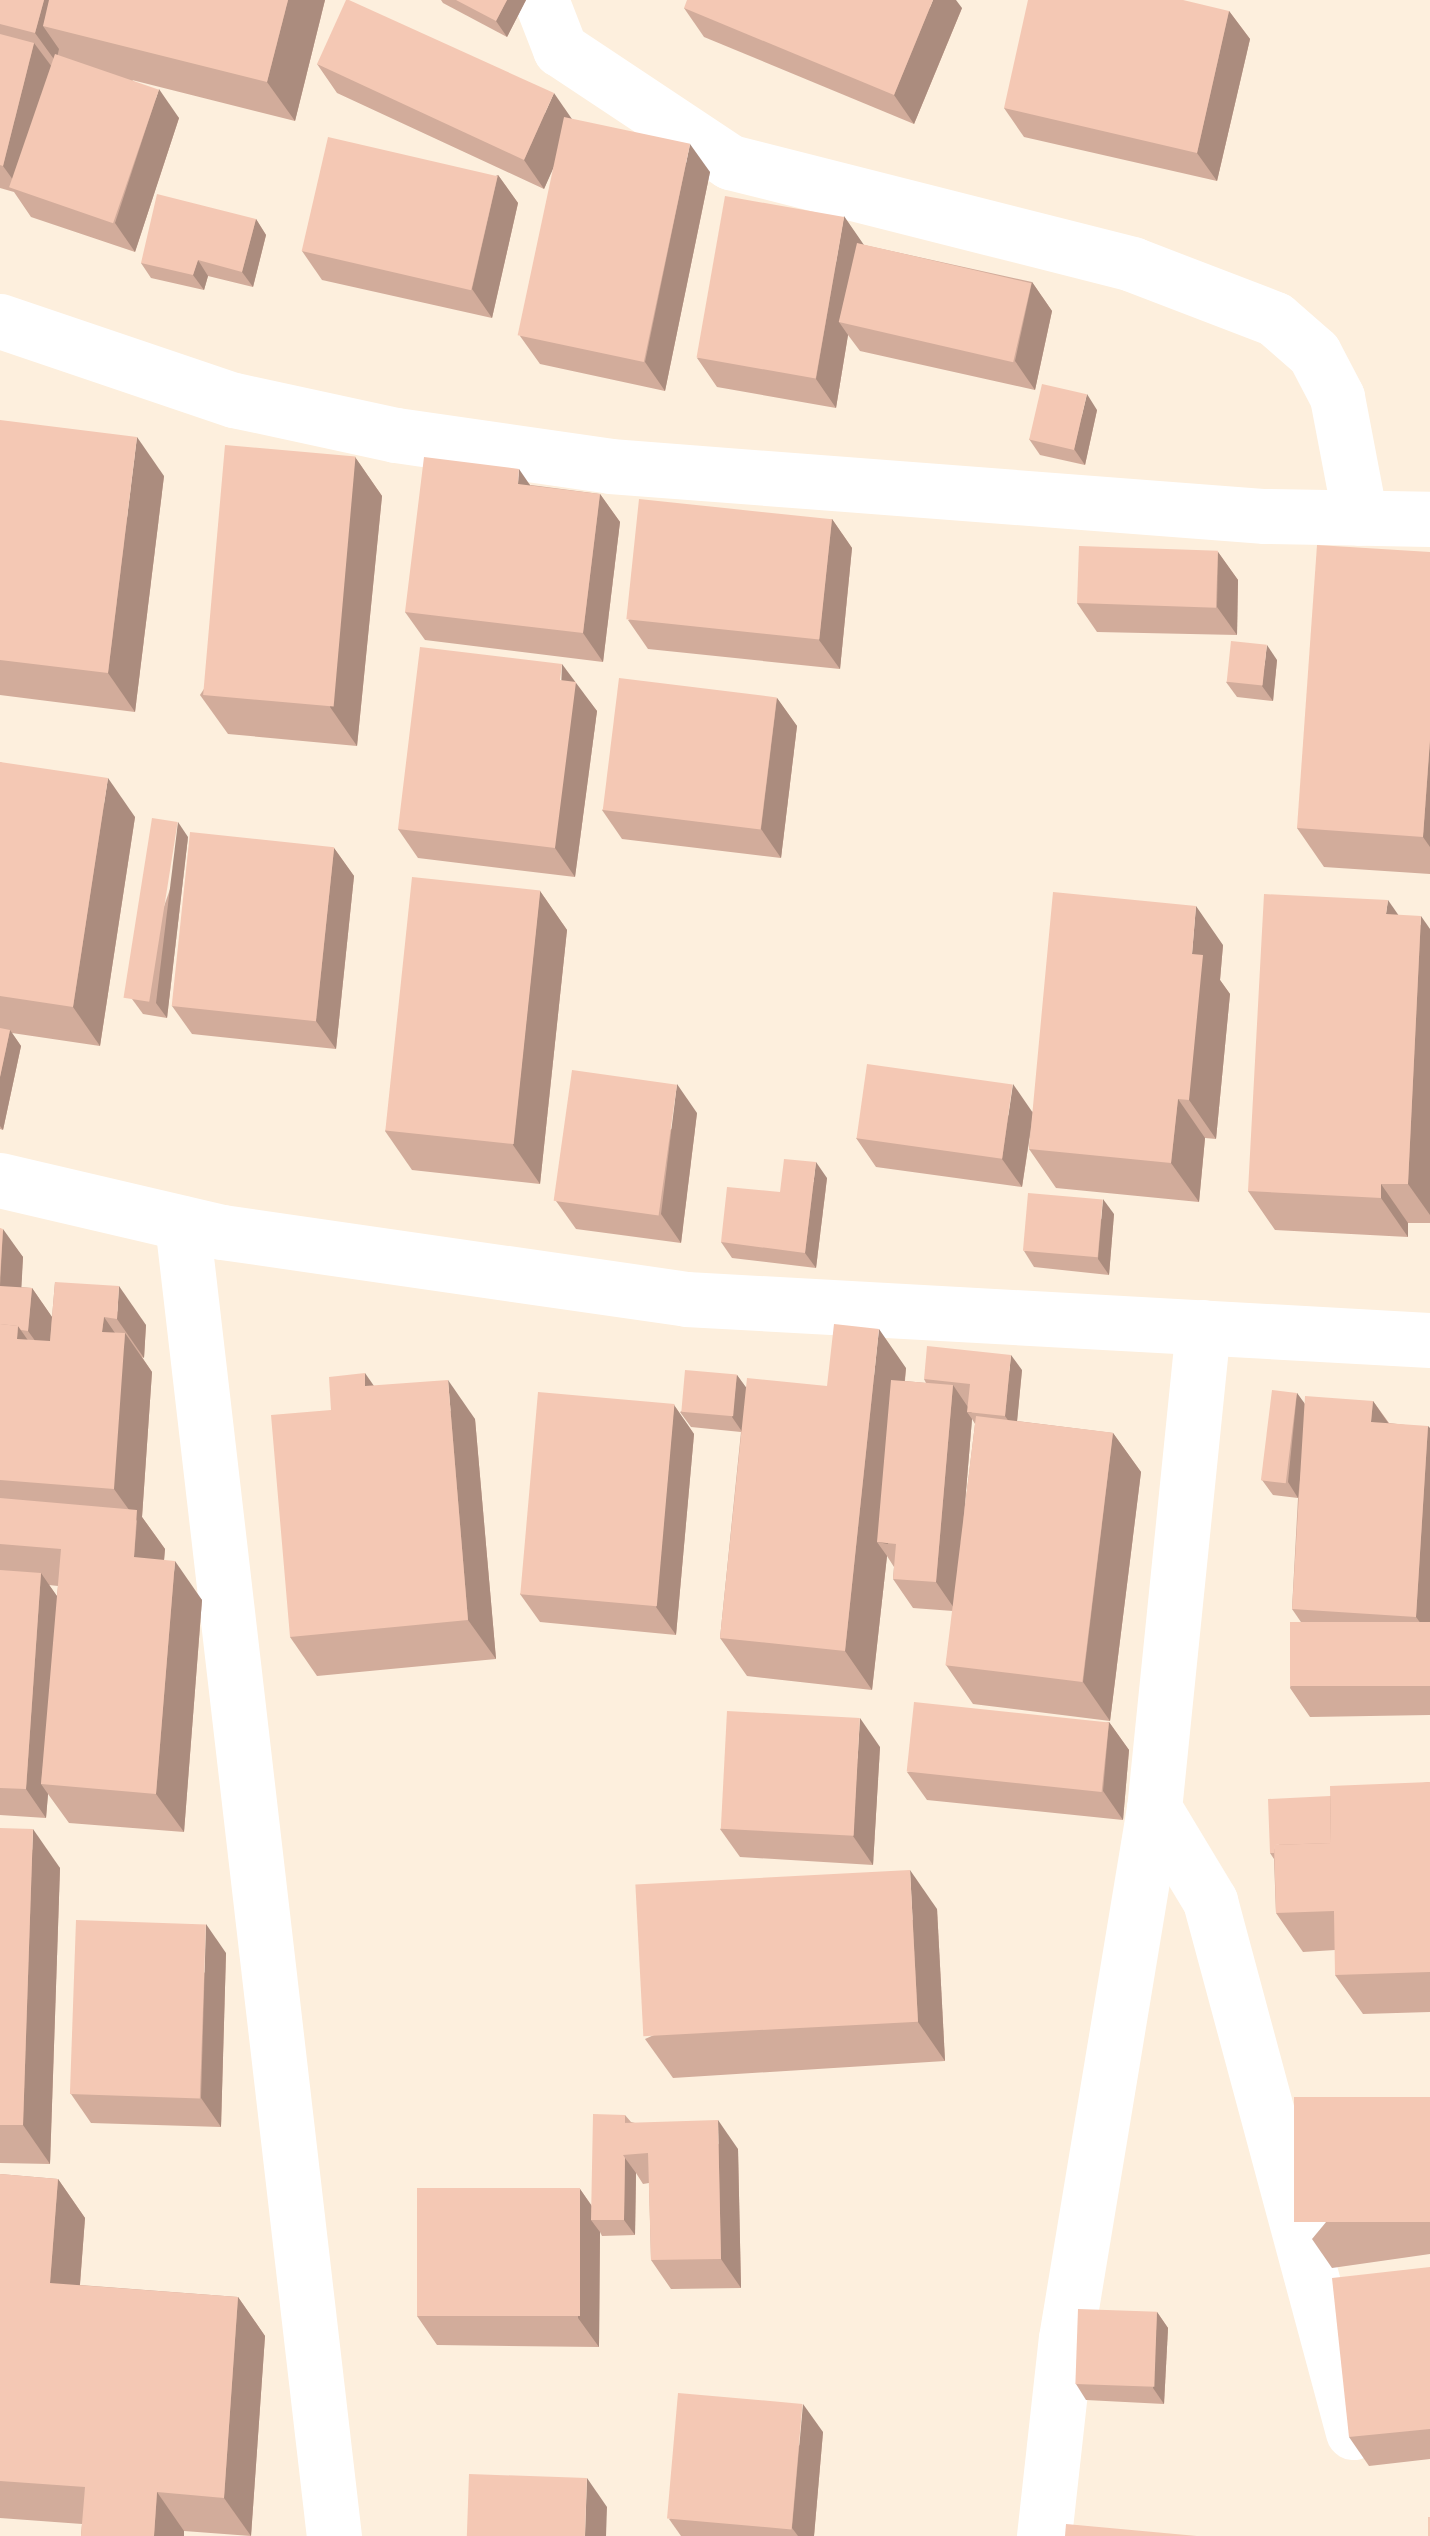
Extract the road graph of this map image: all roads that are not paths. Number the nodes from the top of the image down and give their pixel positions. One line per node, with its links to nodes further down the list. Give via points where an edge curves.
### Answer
1 (541, 0): 3 (street, via 560,49 730,162 1132,264 1275,319 1314,353 1337,397)
2 (0, 321): 3 (street, via 234,400 396,436 610,466)
3 (1360, 518): 4 (street)
4 (1430, 519)
5 (0, 1180): 6 (street)
6 (182, 1223): 7 (street, via 686,1299); 11 (street)
7 (1203, 1328): 8 (street); 9 (street)
8 (1430, 1340)
9 (1154, 1808): 10 (street, via 1210,1902); 12 (street, via 1066,2338)
10 (1352, 2432)
11 (334, 2536)
12 (1044, 2536)

